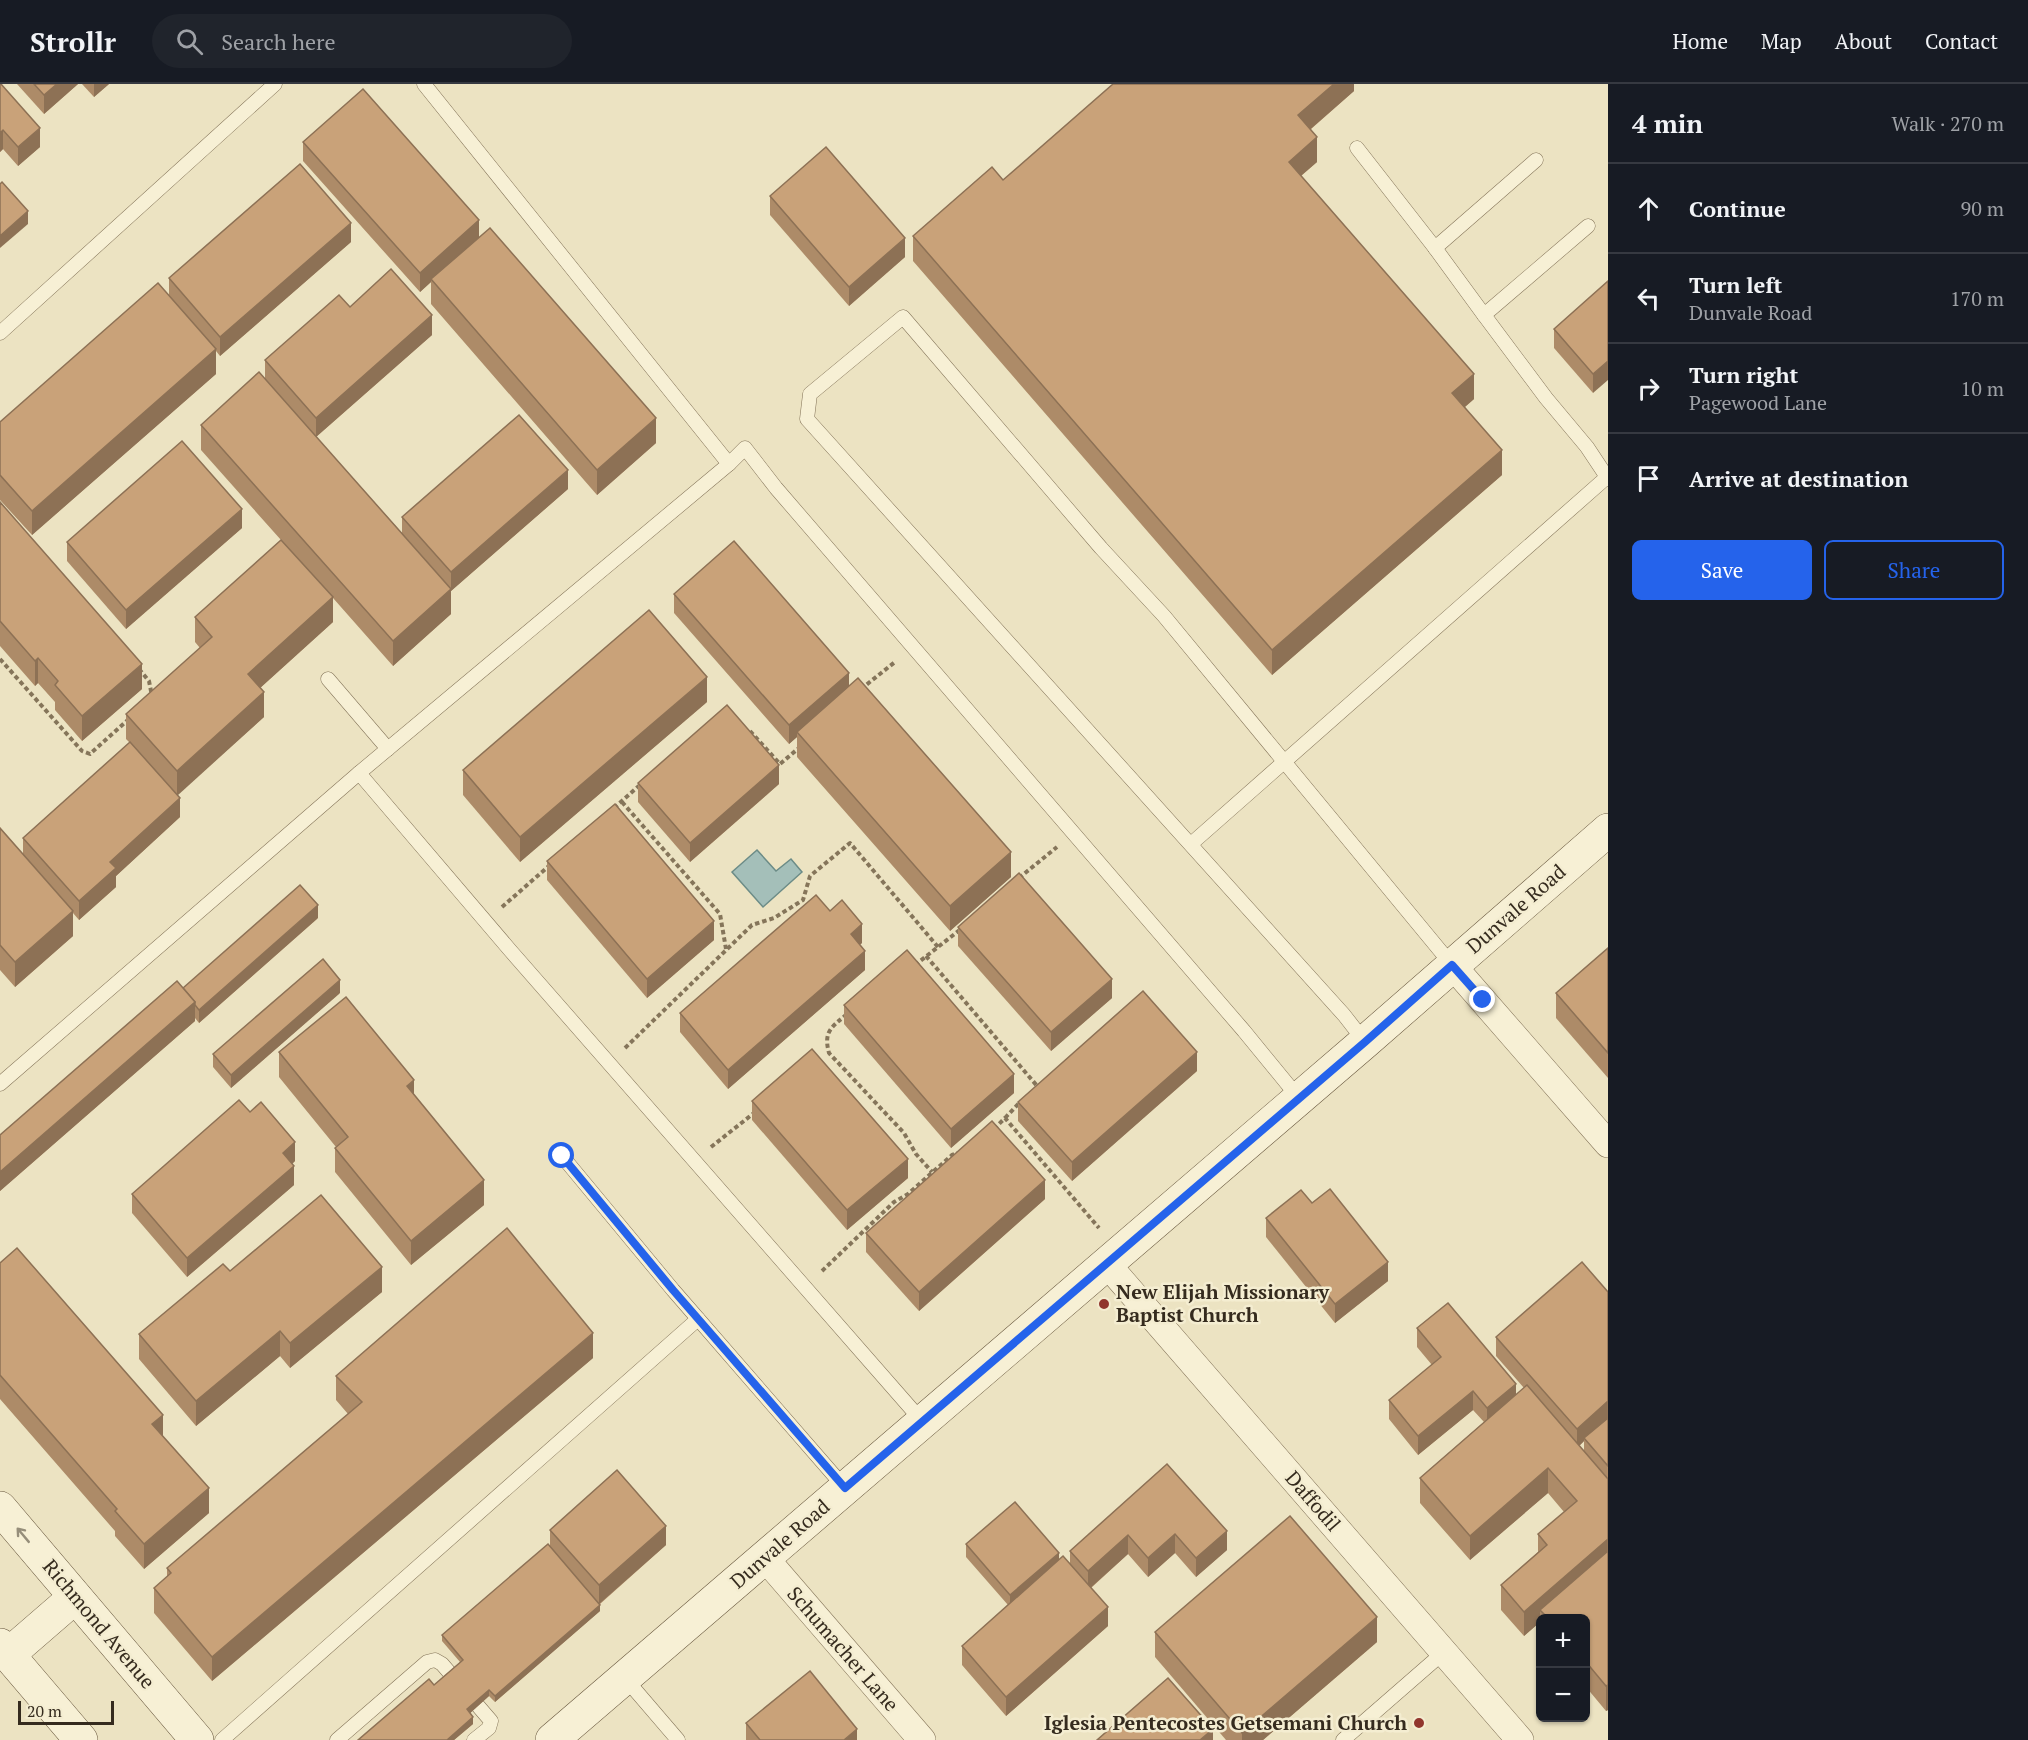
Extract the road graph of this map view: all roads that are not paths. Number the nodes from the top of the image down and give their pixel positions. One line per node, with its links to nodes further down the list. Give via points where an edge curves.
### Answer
1 (275, 84): 8 (lane)
2 (424, 84): 9 (lane)
3 (1357, 148): 6 (lane)
4 (1536, 160): 6 (lane)
5 (1588, 226): 7 (lane)
6 (1435, 248): 7 (lane)
7 (1484, 315): 10 (lane)
8 (0, 333)
9 (729, 464): 12 (lane); 20 (lane, via 745,448)
10 (1607, 478): 13 (lane)
11 (328, 679): 12 (lane)
12 (388, 749): 14 (lane)
13 (1285, 762): 16 (lane); 16 (lane, via 1164,616 1101,549 903,317 810,394 807,418); 17 (lane)
14 (359, 773): 19 (lane); 25 (lane)
15 (1608, 830): 17 (street, Dunvale Road)
16 (1191, 844): 18 (lane)
17 (1452, 965): 18 (street, Dunvale Road); 21 (street)
18 (1365, 1042): 20 (street, Dunvale Road)
19 (0, 1084)
20 (1298, 1098): 23 (street, Dunvale Road)
21 (1608, 1144)
22 (562, 1156): 24 (lane)
23 (1112, 1257): 25 (street, Dunvale Road); 30 (street, Daffodil)
24 (698, 1319): 26 (lane); 36 (lane)
25 (922, 1421): 26 (street, Dunvale Road)
26 (845, 1488): 28 (street, Dunvale Road)
27 (0, 1508): 29 (street, Richmond Avenue, one-way to 27)
28 (764, 1557): 32 (street, Dunvale Road); 42 (street, Schumacher Lane)
29 (75, 1597): 31 (street); 35 (street, Richmond Avenue)
30 (1444, 1652): 43 (lane); 44 (street, Daffodil)
31 (3, 1653): 34 (street)
32 (624, 1677): 40 (street, Dunvale Road); 41 (lane)
33 (350, 1729): 37 (lane); 38 (lane); 39 (lane, via 386,1704 427,1662 435,1660 491,1721 489,1728)
34 (71, 1733)
35 (197, 1740)
36 (222, 1740)
37 (338, 1740)
38 (360, 1740)
39 (474, 1740)
40 (552, 1740)
41 (678, 1740)
42 (922, 1740)
43 (1343, 1740)
44 (1520, 1740)

